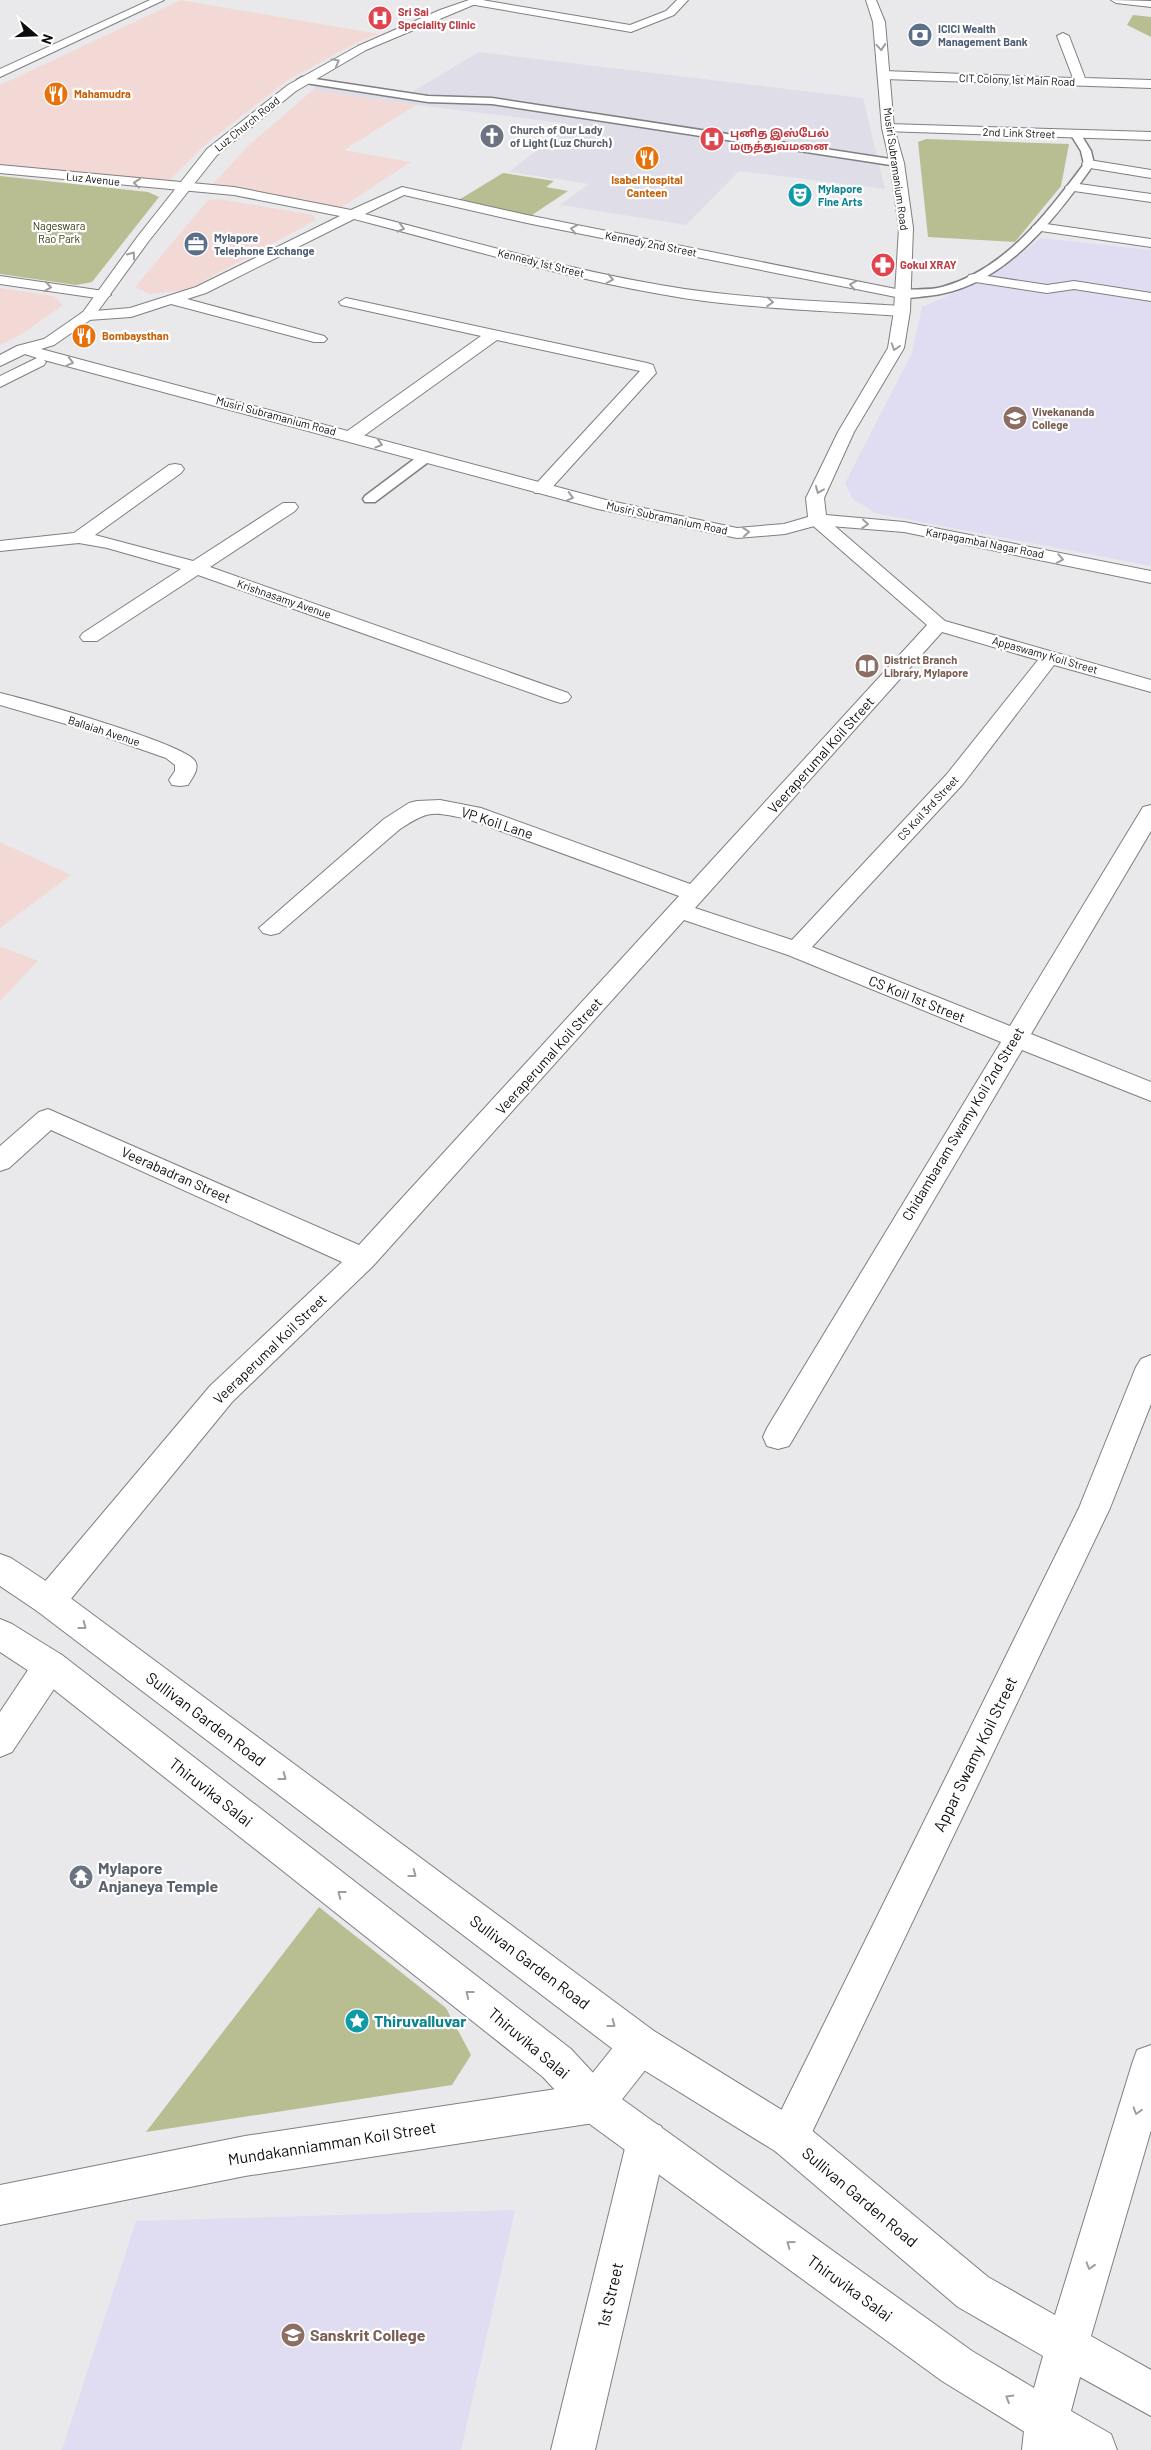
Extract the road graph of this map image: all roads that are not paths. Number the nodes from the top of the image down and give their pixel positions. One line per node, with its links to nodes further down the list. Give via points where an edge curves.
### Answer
1 (159, 0): 8 (street)
2 (683, 0): 5 (street, via 670,13 631,29)
3 (871, 0): 9 (street, Musiri Subramanium Road, one-way to 9, via 879,22)
4 (1118, 0): 6 (street)
5 (478, 1): 10 (street, Luz Church Road, one-way to 5, via 362,48 444,12)
6 (1151, 4)
7 (1063, 36): 11 (street)
8 (0, 74)
9 (884, 75): 11 (street, CIT Colony 1st Main Road); 13 (street, Musiri Subramanium Road)
10 (302, 80): 17 (lane, via 428,99 492,102); 22 (street, Luz Church Road, via 212,152)
11 (1081, 82): 12 (street, CIT Colony 1st Main Road)
12 (1151, 84)
13 (888, 128): 14 (street, 2nd Link Street); 17 (street, Musiri Subramanium Road)
14 (1076, 135): 16 (street, 2nd Link Street); 18 (lane, via 1086,151)
15 (1151, 136): 16 (street, 2nd Link Street)
16 (1111, 144): 20 (street, via 1118,162)
17 (896, 163): 29 (street, Musiri Subramanium Road, via 906,228)
18 (1089, 164): 20 (street); 21 (lane)
19 (0, 169): 22 (street, Luz Avenue, one-way to 19)
20 (1145, 173)
21 (1072, 187): 23 (street); 25 (lane)
22 (186, 188): 24 (street, Kennedy 1st Street, via 234,191); 30 (street, Luz Church Road, one-way to 22, via 143,239)
23 (1151, 198)
24 (354, 216): 29 (street, Kennedy 2nd Street, one-way to 24, via 402,191); 32 (street, via 201,290); 34 (street, Kennedy 1st Street, one-way to 34, via 661,290)
25 (1039, 227): 26 (street); 27 (lane, via 1005,259)
26 (1151, 243)
27 (974, 278): 29 (lane, via 945,289); 31 (street, via 1047,289 1074,286)
28 (0, 280): 30 (street, one-way to 30)
29 (901, 294): 34 (street, Musiri Subramanium Road)
30 (104, 296): 35 (street, Luz Church Road)
31 (1151, 297)
32 (173, 300): 35 (street, via 131,312); 37 (street)
33 (346, 302): 36 (street)
34 (902, 312): 47 (street, Musiri Subramanium Road, one-way to 47, via 896,348 846,432 815,498)
35 (88, 315): 38 (street, Luz Church Road)
36 (493, 336): 41 (street); 44 (street, via 644,366 649,371)
37 (319, 339)
38 (49, 349): 39 (street, Musiri Subramanium Road, via 23,349); 40 (street, Luz Church Road); 41 (street, Musiri Subramanium Road, one-way to 41)
39 (0, 361)
40 (0, 382)
41 (352, 436): 42 (street, Musiri Subramanium Road, one-way to 42)
42 (426, 458): 44 (street, Musiri Subramanium Road); 45 (lane)
43 (175, 469): 48 (street)
44 (541, 489): 47 (street, Musiri Subramanium Road, one-way to 47, via 736,533 785,529)
45 (370, 499)
46 (289, 507): 50 (street)
47 (817, 520): 51 (street, Karpagambal Nagar Road, one-way to 51, via 904,527); 52 (street)
48 (79, 538): 49 (street, Krishnasamy Avenue); 50 (street, Krishnasamy Avenue, via 109,542)
49 (0, 546)
50 (196, 568): 53 (street); 56 (street, Krishnasamy Avenue)
51 (1151, 577)
52 (938, 625): 54 (street, Appaswamy Koil Street); 60 (street, Veeraperumal Koil Street)
53 (90, 637)
54 (1050, 657): 55 (street, Appaswamy Koil Street); 62 (street, CS Koil 3rd Street, via 955,779)
55 (1151, 686)
56 (561, 697)
57 (0, 699): 58 (street, Ballaiah Avenue, via 173,754 186,763 186,771)
58 (180, 780)
59 (1151, 812): 63 (street, Chidambaram Swamy Koil 2nd Street)
60 (688, 902): 61 (street, VP Koil Lane, via 474,813 440,807 417,808 392,824); 62 (street, CS Koil 1st Street); 66 (street, Veeraperumal Koil Street)
61 (271, 928)
62 (796, 950): 63 (street, CS Koil 1st Street)
63 (1014, 1039): 64 (street, CS Koil 1st Street); 68 (street, Chidambaram Swamy Koil 2nd Street)
64 (1151, 1092)
65 (0, 1161): 66 (street, Veerabadran Street, via 48,1118)
66 (363, 1259): 70 (street, Veeraperumal Koil Street, via 221,1394)
67 (1151, 1367): 77 (street, Appar Swamy Koil Street, via 1094,1508)
68 (778, 1437)
69 (0, 1568): 70 (street, Sullivan Garden Road)
70 (49, 1602): 74 (street, Sullivan Garden Road, one-way to 74)
71 (0, 1634): 72 (street, Thiruvika Salai)
72 (50, 1666): 73 (street); 76 (street, Thiruvika Salai, one-way to 72, via 557,2063)
73 (0, 1741)
74 (640, 2045): 76 (street); 77 (street, Sullivan Garden Road)
75 (1151, 2064): 80 (street, one-way to 80)
76 (594, 2103): 78 (street, Thiruvika Salai); 79 (street, Mundakanniamman Koil Street, via 246,2156)
77 (789, 2137): 80 (street, Sullivan Garden Road, via 973,2292)
78 (647, 2140): 82 (street, Thiruvika Salai, one-way to 78, via 957,2366); 83 (street, 1st Street)
79 (0, 2205)
80 (1067, 2344): 81 (street, Sullivan Garden Road); 82 (street)
81 (1151, 2394)
82 (1045, 2436): 84 (street, Thiruvika Salai)
83 (573, 2450)
84 (1095, 2450)

